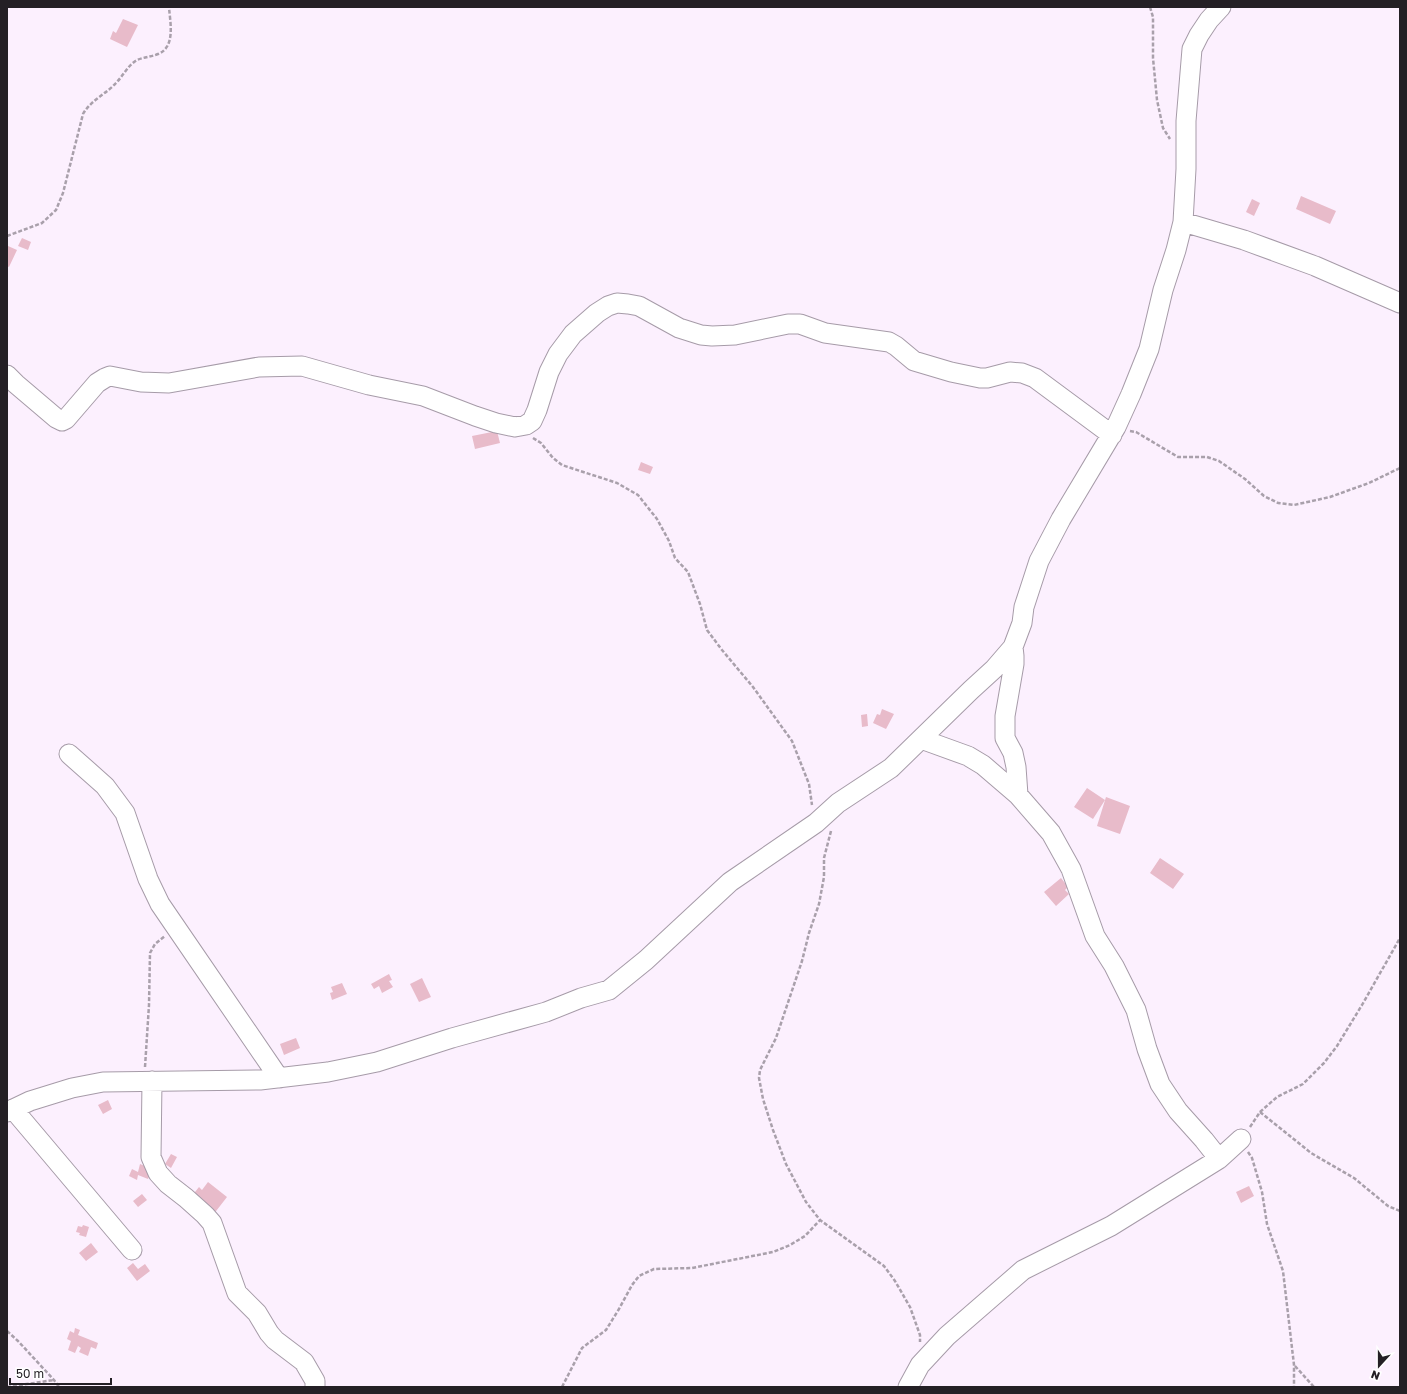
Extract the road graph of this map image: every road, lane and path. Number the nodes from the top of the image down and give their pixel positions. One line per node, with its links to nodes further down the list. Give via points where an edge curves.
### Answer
1 (169, 7): 6 (path, via 171,25 166,48 159,54 130,66 108,91 87,107 83,114 64,193 56,210 42,223)
2 (1150, 7): 4 (path, via 1153,17 1157,100 1163,128)
3 (1221, 7): 5 (street, via 1198,35 1192,49 1186,121)
4 (1172, 143)
5 (1183, 222): 7 (street, via 1244,240 1315,266); 10 (street, via 1149,349)
6 (7, 236)
7 (1400, 303)
8 (7, 375): 9 (street, via 62,421 98,383 110,376 141,382 169,383 259,367 302,366 369,385 423,396 475,416)
9 (515, 427): 10 (street, via 532,422 549,372 558,354 573,334 597,313 617,303 639,306 679,328 701,335 735,335 788,324 800,324 825,333 889,342 914,362 963,375 987,378 1010,372 1022,373 1035,378); 17 (path, via 541,443 562,465 617,483 638,495 669,541 675,558 688,572 707,630 792,741 809,784)
10 (1114, 431): 11 (path, via 1136,432 1178,457 1207,457 1219,461 1264,496 1278,503 1294,505 1330,497); 12 (street, via 1061,519 1039,562)
11 (1400, 468)
12 (1013, 647): 13 (street, via 994,669); 15 (street, via 1014,664 1005,716 1005,738 1013,753)
13 (921, 739): 15 (street, via 968,756); 16 (street, via 891,768)
14 (69, 754): 18 (street, via 105,786 125,813 148,879)
15 (1018, 795): 25 (street, via 1051,833 1071,868 1095,936 1114,966 1136,1010 1160,1084 1178,1111)
16 (838, 803): 17 (street); 27 (path, via 824,858 824,877 819,904 776,1038 760,1070 759,1078 763,1099 786,1164 806,1202)
17 (816, 824): 20 (street, via 730,882 646,960 609,990 546,1012 377,1062)
18 (176, 928): 20 (street); 21 (path, via 155,944 150,953 145,1067)
19 (1400, 938): 23 (path, via 1337,1046 1303,1084 1277,1097)
20 (279, 1078): 21 (street)
21 (149, 1081): 22 (street, via 103,1082 72,1088); 35 (street, via 151,1157 158,1173 212,1223 238,1293 257,1313 269,1333 304,1362 315,1381)
22 (10, 1110): 28 (street)
23 (1260, 1112): 24 (path); 26 (path, via 1312,1153 1354,1178 1388,1206)
24 (1241, 1139): 25 (street); 31 (path, via 1252,1158 1262,1192 1267,1224 1283,1271)
25 (1219, 1159): 30 (street, via 1111,1226 1023,1270 947,1336)
26 (1400, 1211)
27 (820, 1220): 30 (path, via 884,1266 895,1281 910,1307 920,1336); 36 (path, via 805,1236 773,1252 692,1268 654,1269 639,1276 606,1330 582,1348)
28 (132, 1250)
29 (7, 1331): 32 (path)
30 (920, 1365): 37 (street)
31 (1294, 1365): 38 (path); 39 (path)
32 (54, 1380): 33 (path); 34 (path)
33 (7, 1387)
34 (59, 1387)
35 (315, 1387)
36 (562, 1387)
37 (908, 1387)
38 (1294, 1387)
39 (1314, 1387)

